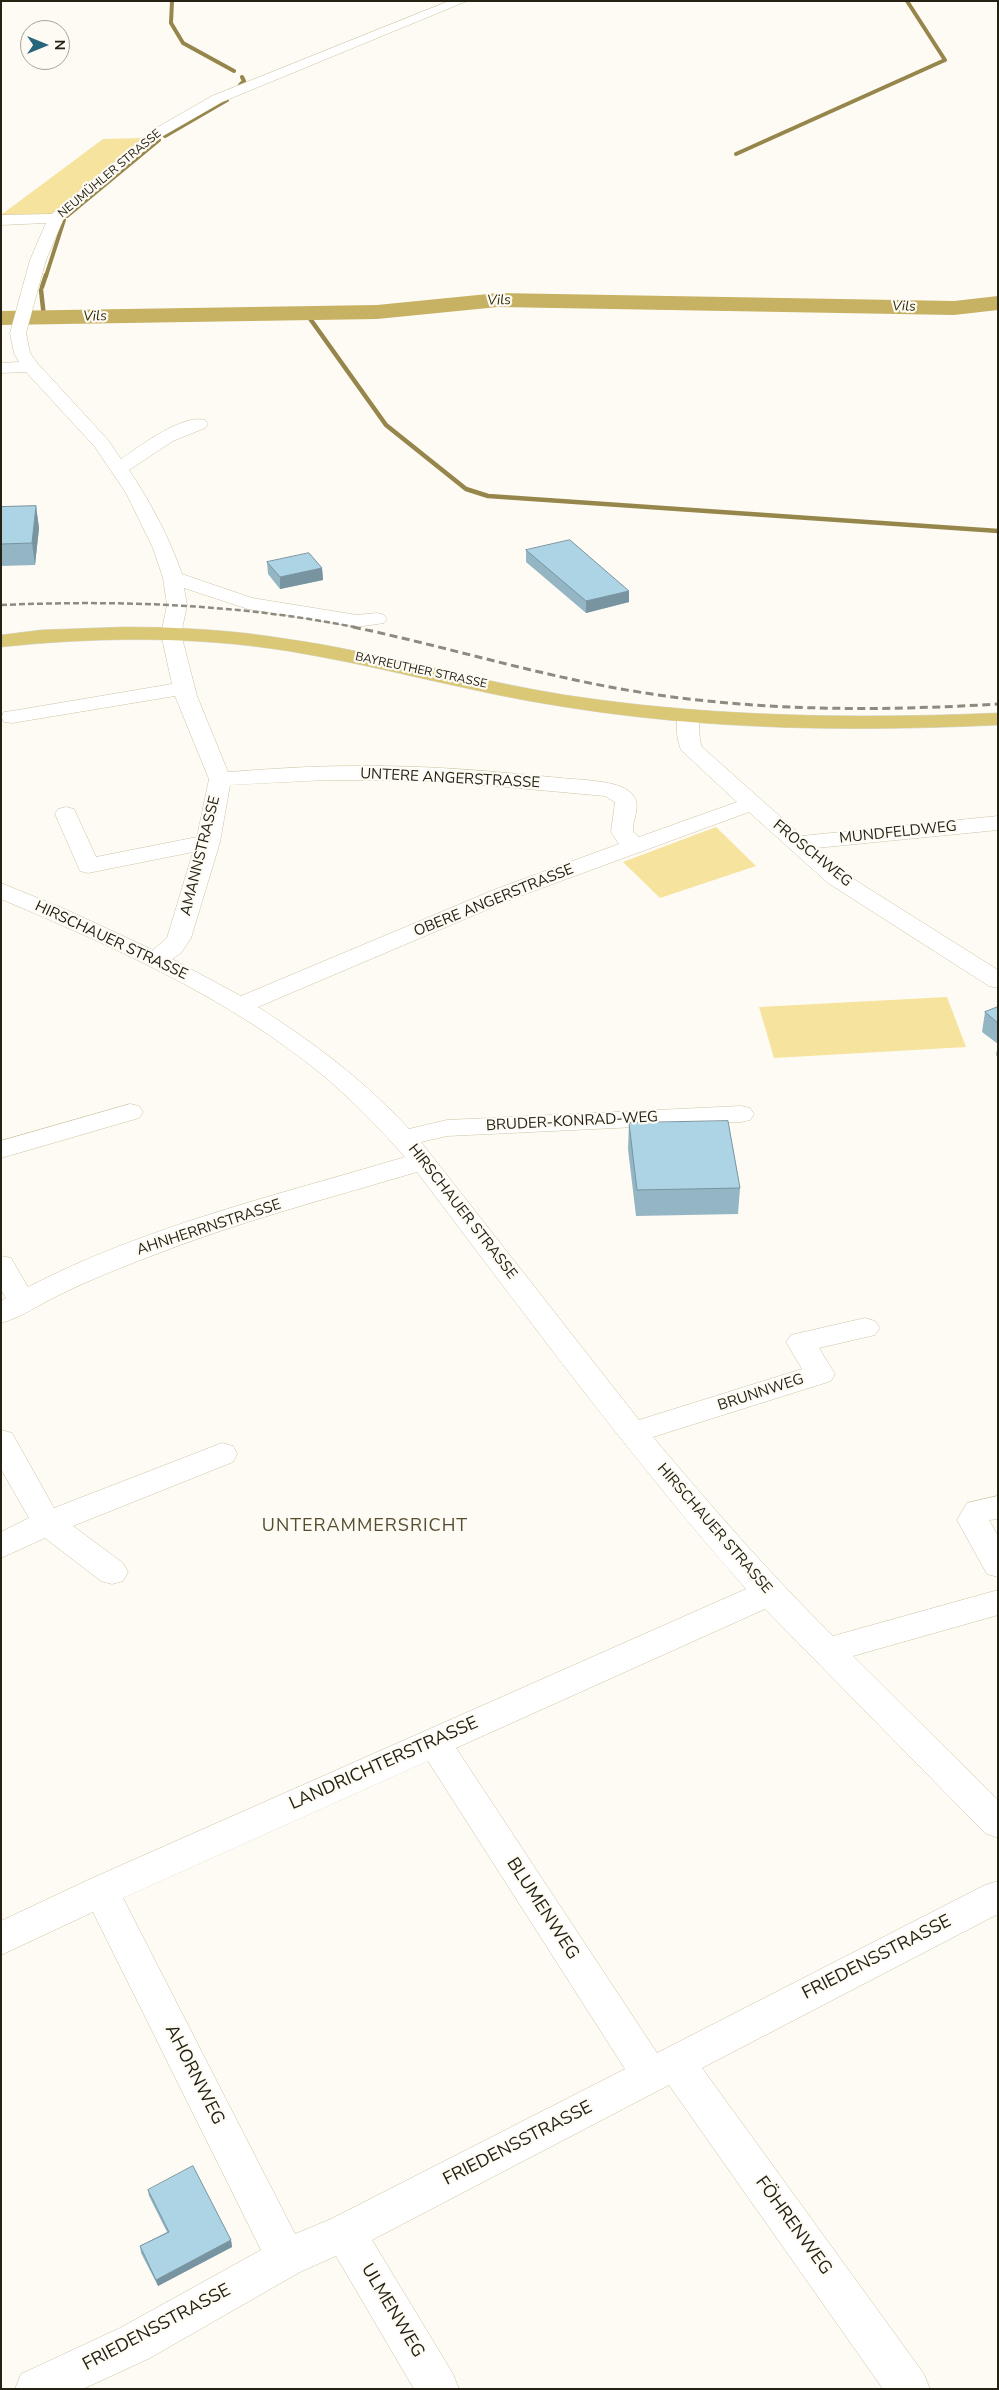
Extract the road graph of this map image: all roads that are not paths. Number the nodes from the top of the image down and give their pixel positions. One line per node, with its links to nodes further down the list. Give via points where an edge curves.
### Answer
1 (461, 1): 2 (street, NEUMÜHLER STRASSE, via 211,102 156,134)
2 (56, 218): 3 (street); 4 (street, NEUMÜHLER STRASSE, via 38,260 18,333 22,352)
3 (1, 220)
4 (31, 367): 5 (street); 7 (street, NEUMÜHLER STRASSE, via 102,444)
5 (1, 368)
6 (199, 424): 7 (street, via 167,437)
7 (118, 469): 8 (street, NEUMÜHLER STRASSE, via 135,493 163,548)
8 (172, 578): 9 (street, via 248,603 357,621); 10 (street, NEUMÜHLER STRASSE, via 176,605)
9 (377, 618)
10 (171, 634): 11 (main road, BAYREUTHER STRASSE, via 103,634); 12 (street, AMANNSTRASSE); 14 (main road, BAYREUTHER STRASSE, via 234,638 326,651 562,701)
11 (1, 641)
12 (184, 688): 13 (street); 16 (street, AMANNSTRASSE)
13 (12, 717)
14 (688, 717): 15 (main road, BAYREUTHER STRASSE, via 840,724); 17 (street, FROSCHWEG, via 688,741 692,750)
15 (998, 719)
16 (220, 780): 20 (street, AMANNSTRASSE); 22 (street, UNTERE ANGERSTRASSE, via 327,774 413,774 598,789 618,793 625,800 627,810 623,834)
17 (751, 804): 21 (street, FROSCHWEG); 22 (street, OBERE ANGERSTRASSE)
18 (66, 814): 20 (street, via 88,866)
19 (998, 823): 21 (street, MUNDFELDWEG)
20 (208, 842): 24 (street, AMANNSTRASSE, via 179,938 172,948)
21 (797, 844): 25 (street, FROSCHWEG, via 836,878)
22 (634, 846): 26 (street, OBERE ANGERSTRASSE, via 504,894)
23 (1, 890): 24 (street, HIRSCHAUER STRASSE)
24 (156, 959): 26 (street, HIRSCHAUER STRASSE)
25 (997, 980)
26 (240, 1006): 29 (street, HIRSCHAUER STRASSE, via 309,1052 372,1105)
27 (130, 1112): 30 (street)
28 (741, 1114): 29 (street, BRUDER-KONRAD-WEG, via 447,1128)
29 (414, 1149): 32 (street, AHNHERRNSTRASSE, via 66,1278); 34 (street, HIRSCHAUER STRASSE)
30 (1, 1150)
31 (1, 1265): 32 (street)
32 (12, 1307)
33 (865, 1328): 34 (street, BRUNNWEG, via 801,1342 820,1374)
34 (632, 1433): 42 (street, HIRSCHAUER STRASSE)
35 (1, 1441): 38 (street)
36 (222, 1454): 38 (street)
37 (998, 1506): 40 (street, via 978,1512 973,1520)
38 (47, 1523): 39 (street); 41 (street)
39 (1, 1546)
40 (998, 1565)
41 (112, 1572)
42 (769, 1593): 44 (street, HIRSCHAUER STRASSE); 45 (street, LANDRICHTERSTRASSE)
43 (998, 1602): 44 (street)
44 (827, 1651): 46 (street, HIRSCHAUER STRASSE)
45 (434, 1742): 47 (street, LANDRICHTERSTRASSE); 50 (street, BLUMENWEG)
46 (992, 1810)
47 (101, 1891): 49 (street, LANDRICHTERSTRASSE); 52 (street, AHORNWEG)
48 (998, 1896): 50 (street, FRIEDENSSTRASSE)
49 (1, 1939)
50 (664, 2069): 51 (street, FRIEDENSSTRASSE); 55 (street, FÖHRENWEG)
51 (345, 2233): 52 (street, FRIEDENSSTRASSE); 54 (street, ULMENWEG)
52 (286, 2258): 53 (street, FRIEDENSSTRASSE, via 135,2343)
53 (36, 2389)
54 (438, 2389)
55 (909, 2389)

